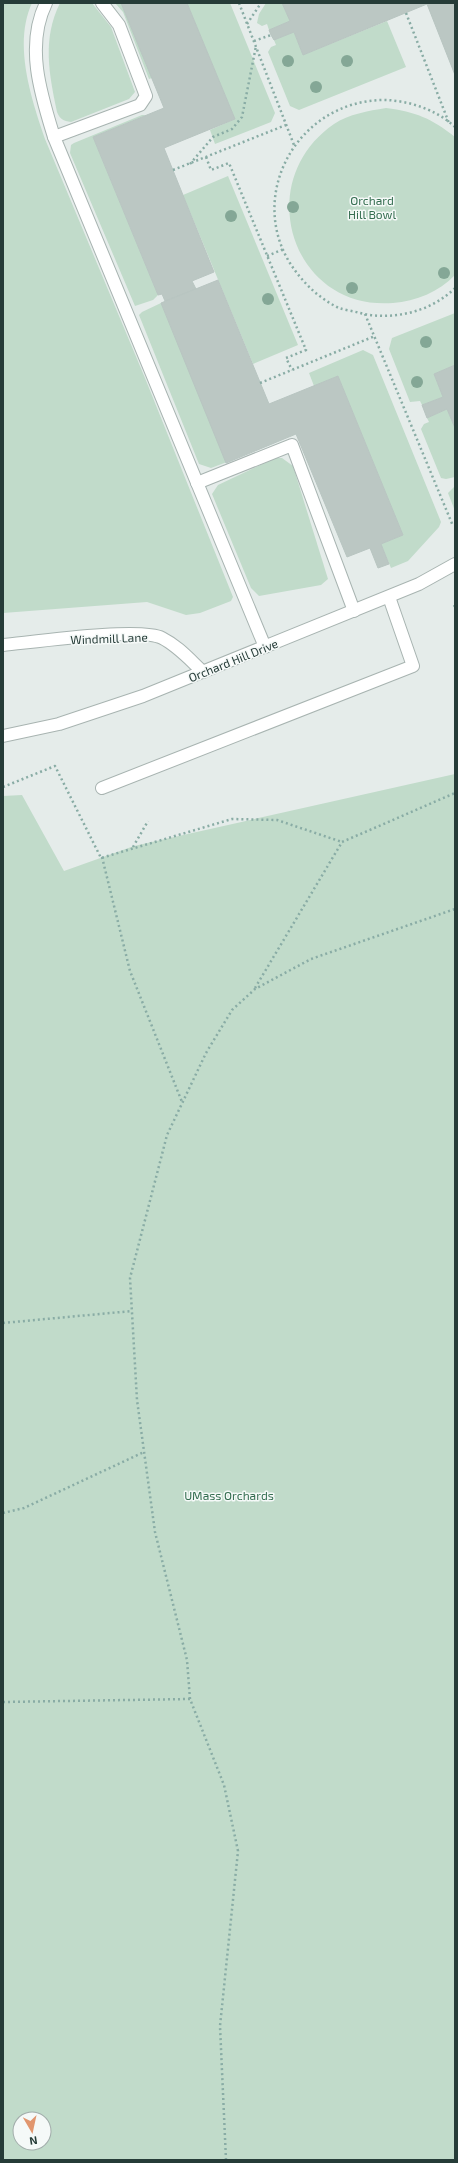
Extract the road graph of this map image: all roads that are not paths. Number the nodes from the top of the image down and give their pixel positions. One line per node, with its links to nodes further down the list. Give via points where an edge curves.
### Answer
1 (46, 3): 3 (street, via 38,27 36,52 40,86)
2 (102, 3): 3 (street, via 119,25 146,96 140,105)
3 (54, 137): 4 (street)
4 (197, 483): 7 (street, via 292,445); 9 (street)
5 (455, 564): 6 (street, Orchard Hill Drive)
6 (390, 597): 7 (street, Orchard Hill Drive); 12 (street, via 413,666)
7 (354, 611): 9 (street, Orchard Hill Drive)
8 (3, 645): 10 (street, Windmill Lane, via 109,635 150,635 162,638)
9 (265, 648): 10 (street, Orchard Hill Drive)
10 (203, 672): 11 (street, Orchard Hill Drive, via 67,722)
11 (3, 736)
12 (102, 788)

